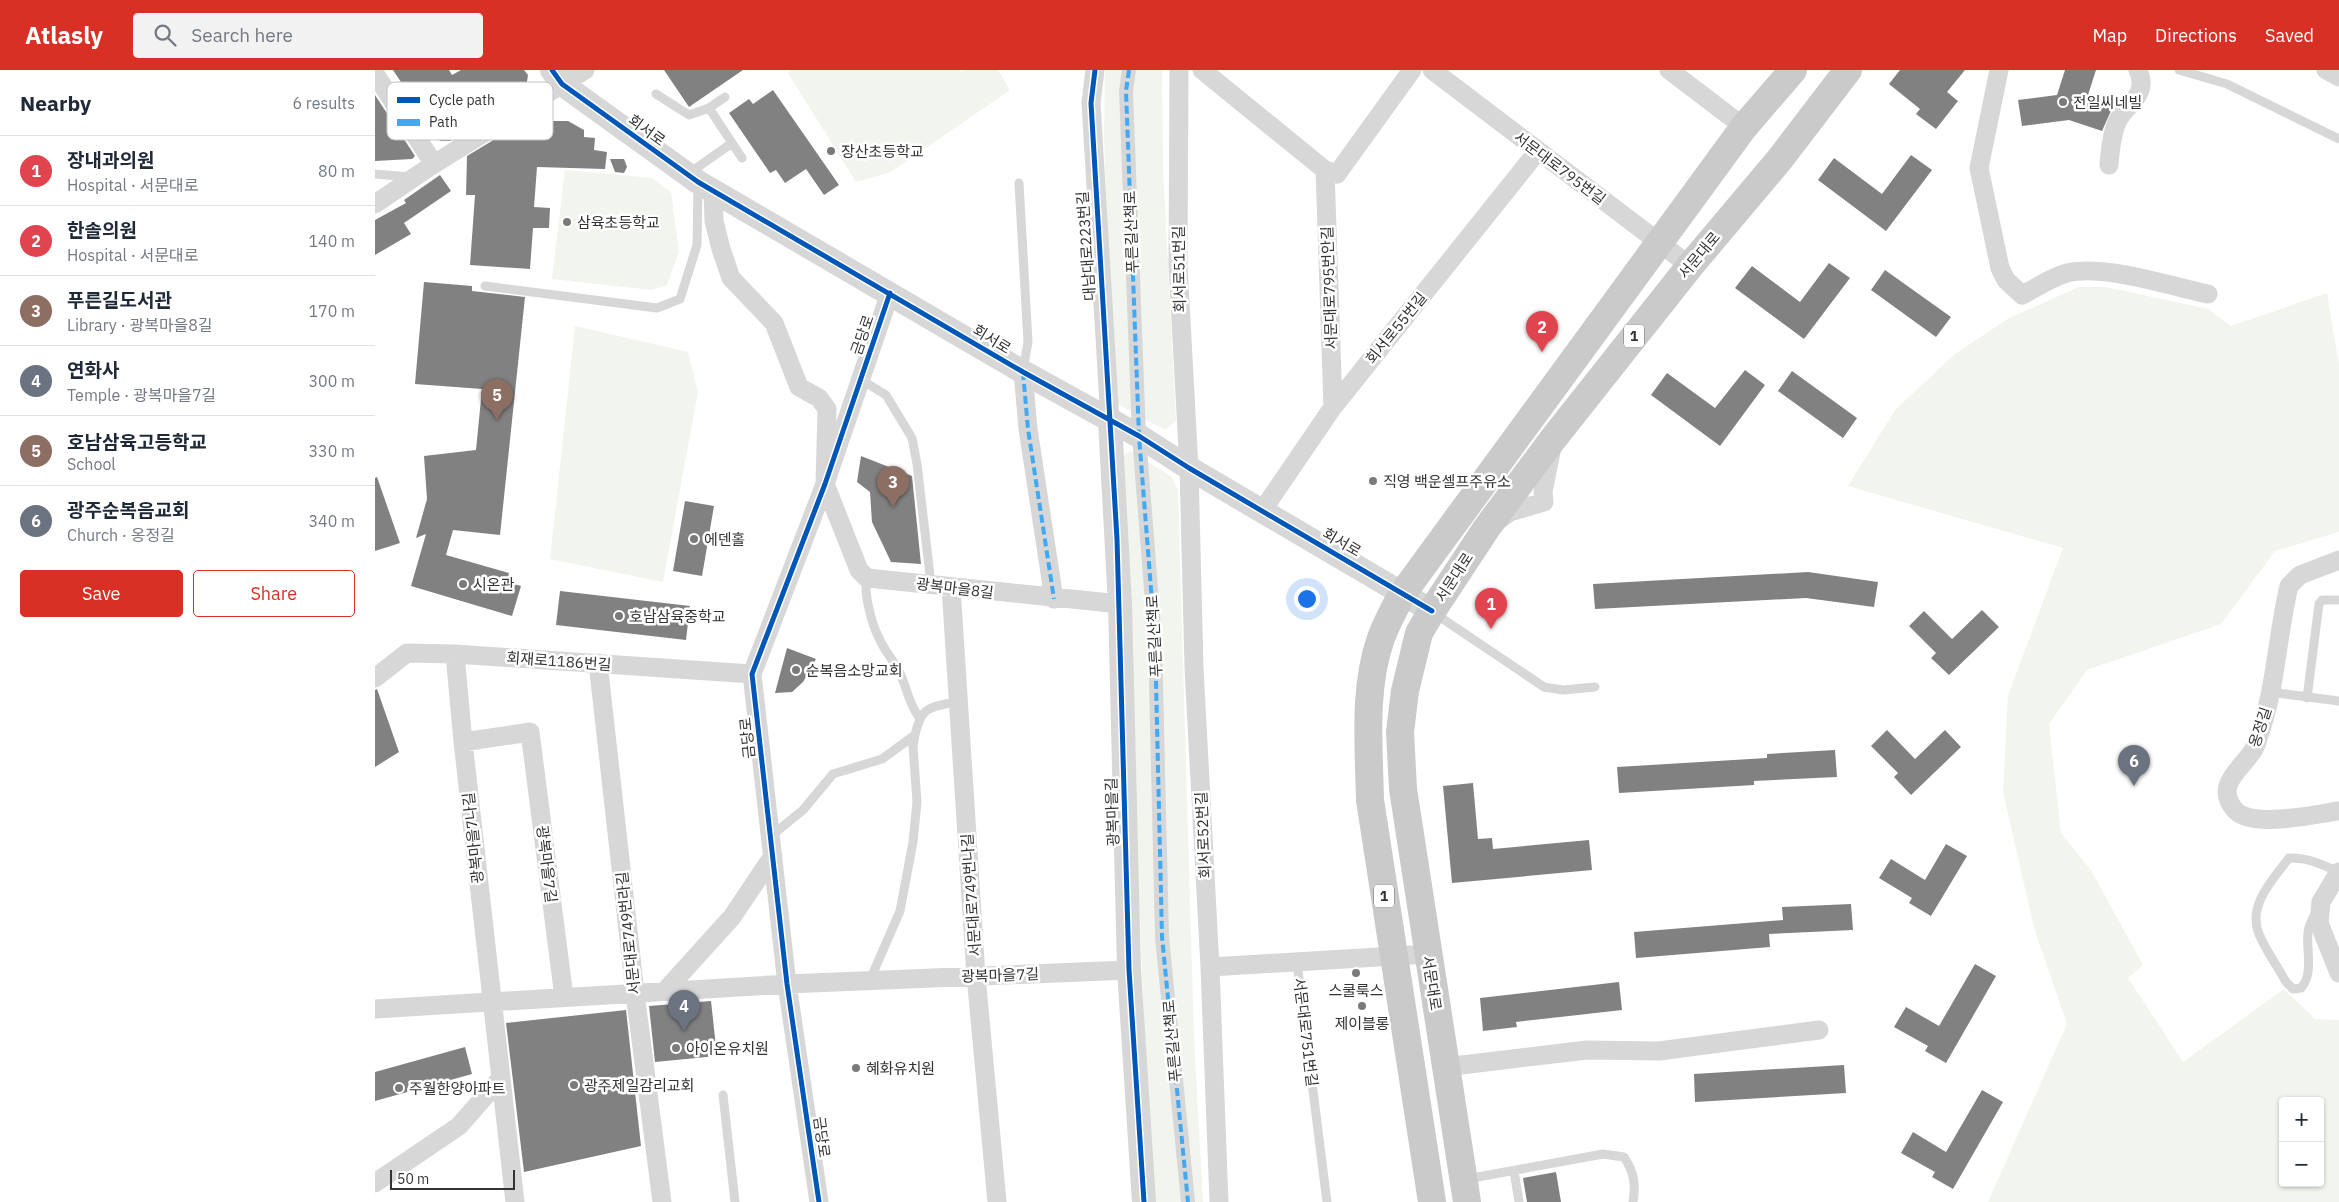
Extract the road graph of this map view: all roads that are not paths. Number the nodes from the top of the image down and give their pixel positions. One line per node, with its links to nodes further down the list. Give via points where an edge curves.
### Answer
1 (585, 70): 16 (street)
2 (1095, 70): 45 (street, 대남대로223번길, via 1091,103)
3 (1129, 70): 46 (street, 푸른길산책로, via 1126,91)
4 (1179, 70): 47 (street, 회서로51번길, via 1178,265)
5 (1202, 70): 31 (street)
6 (1412, 70): 31 (street, via 1337,174)
7 (1432, 70): 27 (street, 서문대로795번길)
8 (1669, 70): 22 (street)
9 (1848, 70): 38 (main road, 서문대로 / 1)
10 (1999, 70): 41 (street, via 1979,168 2000,268 2006,280 2022,296 2065,273 2102,270)
11 (2139, 70): 30 (street, via 2140,90 2117,120)
12 (2179, 70): 23 (lane, via 2237,88)
13 (2327, 70): 17 (street)
14 (375, 74): 18 (street)
15 (1786, 75): 22 (main road, 서문대로 / 1)
16 (557, 77): 34 (street, 회서로)
17 (2339, 77)
18 (387, 92)
19 (656, 94): 21 (lane, via 689,115)
20 (725, 97): 21 (lane)
21 (709, 108): 26 (lane)
22 (1744, 126): 37 (main road, 서문대로 / 1)
23 (2339, 139)
24 (418, 140): 29 (street)
25 (468, 140): 29 (street)
26 (732, 142): 28 (lane); 34 (lane)
27 (1537, 152): 37 (street, 서문대로795번길); 44 (street, 회서로55번길)
28 (742, 158)
29 (434, 164): 33 (street)
30 (2109, 165)
31 (1325, 170): 44 (street, 서문대로795번안길)
32 (375, 174): 33 (lane)
33 (415, 178): 36 (street)
34 (700, 182): 39 (lane, via 697,245 680,299 657,308); 40 (street, 회서로); 48 (street, via 731,278 774,323 799,387 819,398 827,409)
35 (1019, 183): 42 (lane, via 1028,342)
36 (375, 204)
37 (1659, 242): 38 (street, 서문대로795번길); 54 (main road, 서문대로 / 1)
38 (1690, 266): 58 (main road, 서문대로 / 1, via 1553,439 1486,529)
39 (485, 286)
40 (889, 293): 42 (street, 회서로); 43 (street, 금당로)
41 (2208, 294)
42 (1023, 372): 45 (street, 회서로); 55 (street, via 1028,429)
43 (861, 380): 48 (street, 금당로); 52 (lane, via 886,395 912,438)
44 (1333, 406): 49 (street, 회서로55번길)
45 (1110, 421): 46 (street, 회서로); 57 (street, 광복마을길)
46 (1139, 436): 47 (street, 회서로); 103 (street, 푸른길산책로, via 1155,640 1162,937)
47 (1189, 468): 49 (street, 회서로); 79 (street, 회서로52번길, via 1194,668)
48 (825, 484): 51 (street); 61 (street, 금당로)
49 (1263, 511): 54 (street, 회서로)
50 (2339, 560): 64 (street, 옹정길, via 2300,575 2289,586)
51 (863, 574): 52 (street, 광복마을8길); 68 (lane, via 878,638 900,673 912,708)
52 (931, 584): 53 (street, 광복마을8길)
53 (951, 587): 55 (street, 광복마을8길); 66 (street, 서문대로749번나길)
54 (1403, 593): 58 (street, 회서로); 77 (main road, 서문대로 / 1, via 1381,638 1375,662 1369,732 1371,800)
55 (1054, 599): 57 (street, 광복마을8길)
56 (2339, 600): 65 (lane, via 2322,600 2319,604)
57 (1119, 604): 80 (street, 광복마을길)
58 (1432, 611): 63 (lane, via 1544,687 1563,690); 76 (main road, 서문대로 / 1, via 1419,633 1405,691 1400,732 1403,789)
59 (455, 654): 60 (street, 회재로1186번길); 62 (street, 회재로1186번길, via 407,653); 70 (street, 광복마을7나길)
60 (598, 663): 61 (street, 회재로1186번길); 86 (street, 서문대로749번라길)
61 (752, 674): 72 (street, 금당로)
62 (375, 678)
63 (1595, 687)
64 (2270, 692): 65 (lane); 71 (street, 옹정길, via 2253,751 2232,775 2227,787 2235,810 2258,820)
65 (2307, 698): 67 (lane)
66 (958, 701): 68 (lane, via 927,709); 82 (street, 서문대로749번나길)
67 (2339, 701)
68 (919, 717): 69 (lane)
69 (915, 735): 72 (lane, via 882,759 833,774 803,810); 83 (lane, via 917,802 913,842 900,911)
70 (463, 742): 87 (street, 광복마을7길, via 530,732); 88 (street, 광복마을7나길)
71 (2339, 811)
72 (770, 836): 73 (street, 금당로)
73 (773, 856): 84 (street, 금당로); 85 (street, via 732,917)
74 (2339, 872): 75 (street); 75 (lane, via 2300,857 2289,858 2259,902 2256,916 2258,934 2293,989 2301,988 2305,982 2310,956 2308,930)
75 (2321, 902): 81 (street, via 2319,923)
76 (1428, 954): 77 (street, 서문대로751번길); 91 (main road, 서문대로 / 1)
77 (1393, 956): 78 (street, 서문대로751번길); 106 (main road, 서문대로 / 1)
78 (1297, 963): 79 (street); 105 (lane, 서문대로751번길)
79 (1210, 967): 104 (street, 회서로52번길)
80 (1129, 970): 82 (street, 광복마을7길); 102 (street, 광복마을길)
81 (2339, 973)
82 (976, 976): 83 (street, 광복마을7길); 101 (street, 서문대로749번나길)
83 (871, 980): 84 (street, 광복마을7길)
84 (787, 984): 85 (street, 광복마을7길); 100 (street, 금당로)
85 (665, 991): 86 (street, 광복마을7길)
86 (635, 993): 87 (street, 광복마을7길); 98 (street, 서문대로749번라길)
87 (564, 997): 88 (street, 광복마을7길)
88 (492, 1001): 89 (street, 광복마을7길); 92 (street, 광복마을7나길)
89 (375, 1009)
90 (1819, 1030): 91 (street, via 1659,1051 1587,1050)
91 (1445, 1067): 96 (main road, 서문대로 / 1)
92 (501, 1078): 95 (street, via 459,1126); 97 (street, 광복마을7나길)
93 (723, 1095): 99 (lane)
94 (1514, 1171): 96 (lane); 107 (lane); 108 (lane, via 1603,1154 1624,1157 1633,1170)
95 (375, 1182)
96 (1465, 1191)
97 (515, 1202)
98 (662, 1202)
99 (735, 1202)
100 (819, 1202)
101 (997, 1202)
102 (1144, 1202)
103 (1188, 1202)
104 (1219, 1202)
105 (1327, 1202)
106 (1432, 1202)
107 (1519, 1202)
108 (1633, 1202)

